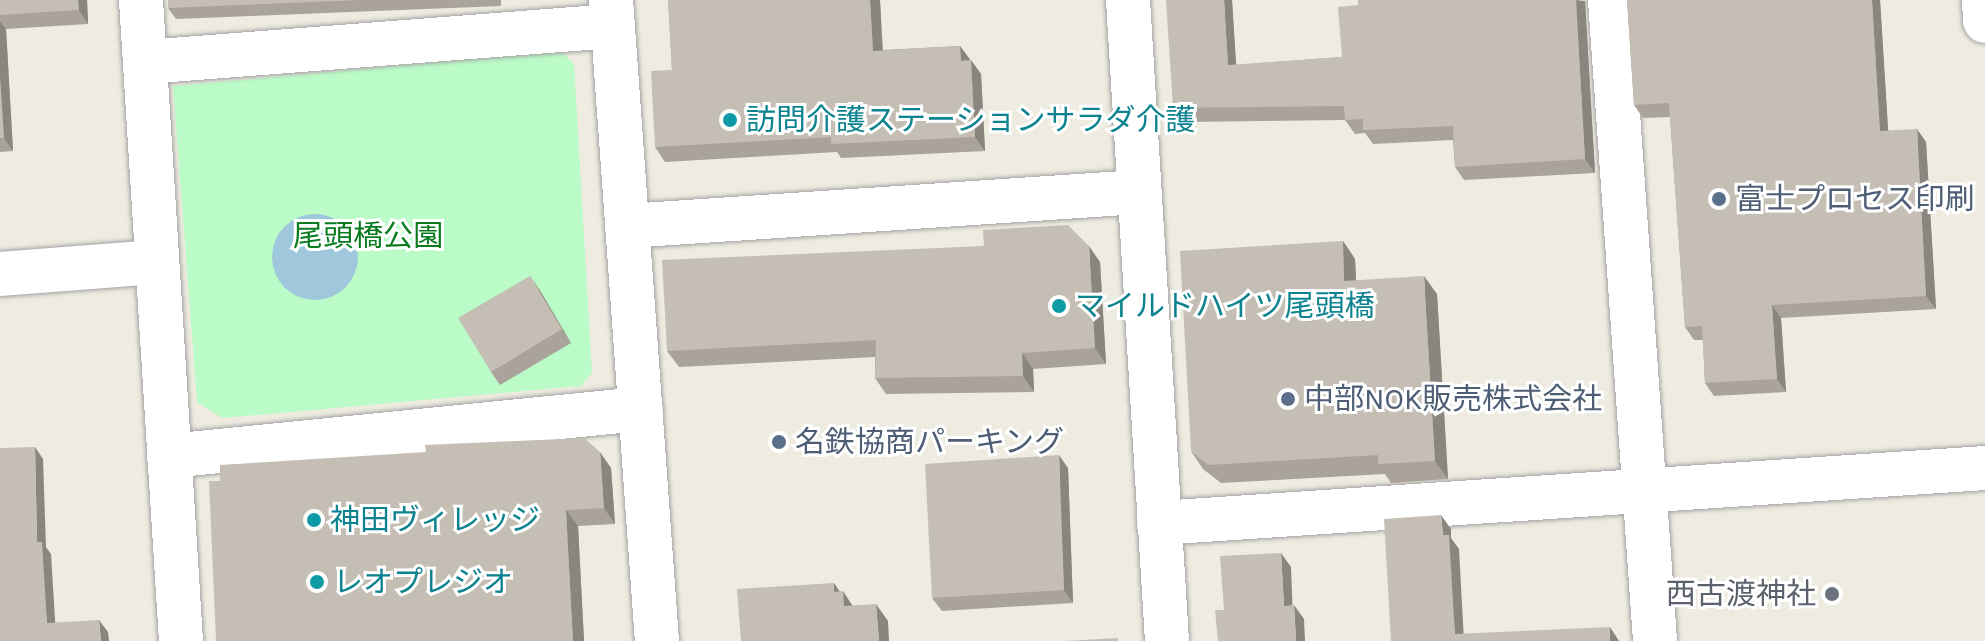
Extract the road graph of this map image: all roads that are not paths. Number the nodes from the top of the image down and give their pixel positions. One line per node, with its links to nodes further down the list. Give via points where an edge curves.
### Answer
1 (141, 0): 7 (street)
2 (1128, 0): 8 (street)
3 (1610, 0): 15 (street)
4 (1984, 0): 6 (street)
5 (612, 13): 7 (street); 9 (street)
6 (1985, 21)
7 (145, 62): 10 (street)
8 (1139, 192): 9 (street); 16 (street)
9 (627, 226): 12 (street)
10 (157, 262): 11 (street); 13 (street)
11 (0, 274)
12 (641, 409): 13 (street); 18 (street)
13 (169, 456): 17 (street)
14 (1985, 468): 15 (street)
15 (1644, 491): 16 (street); 20 (street)
16 (1159, 523): 19 (street)
17 (181, 641)
18 (657, 641)
19 (1167, 641)
20 (1655, 641)

